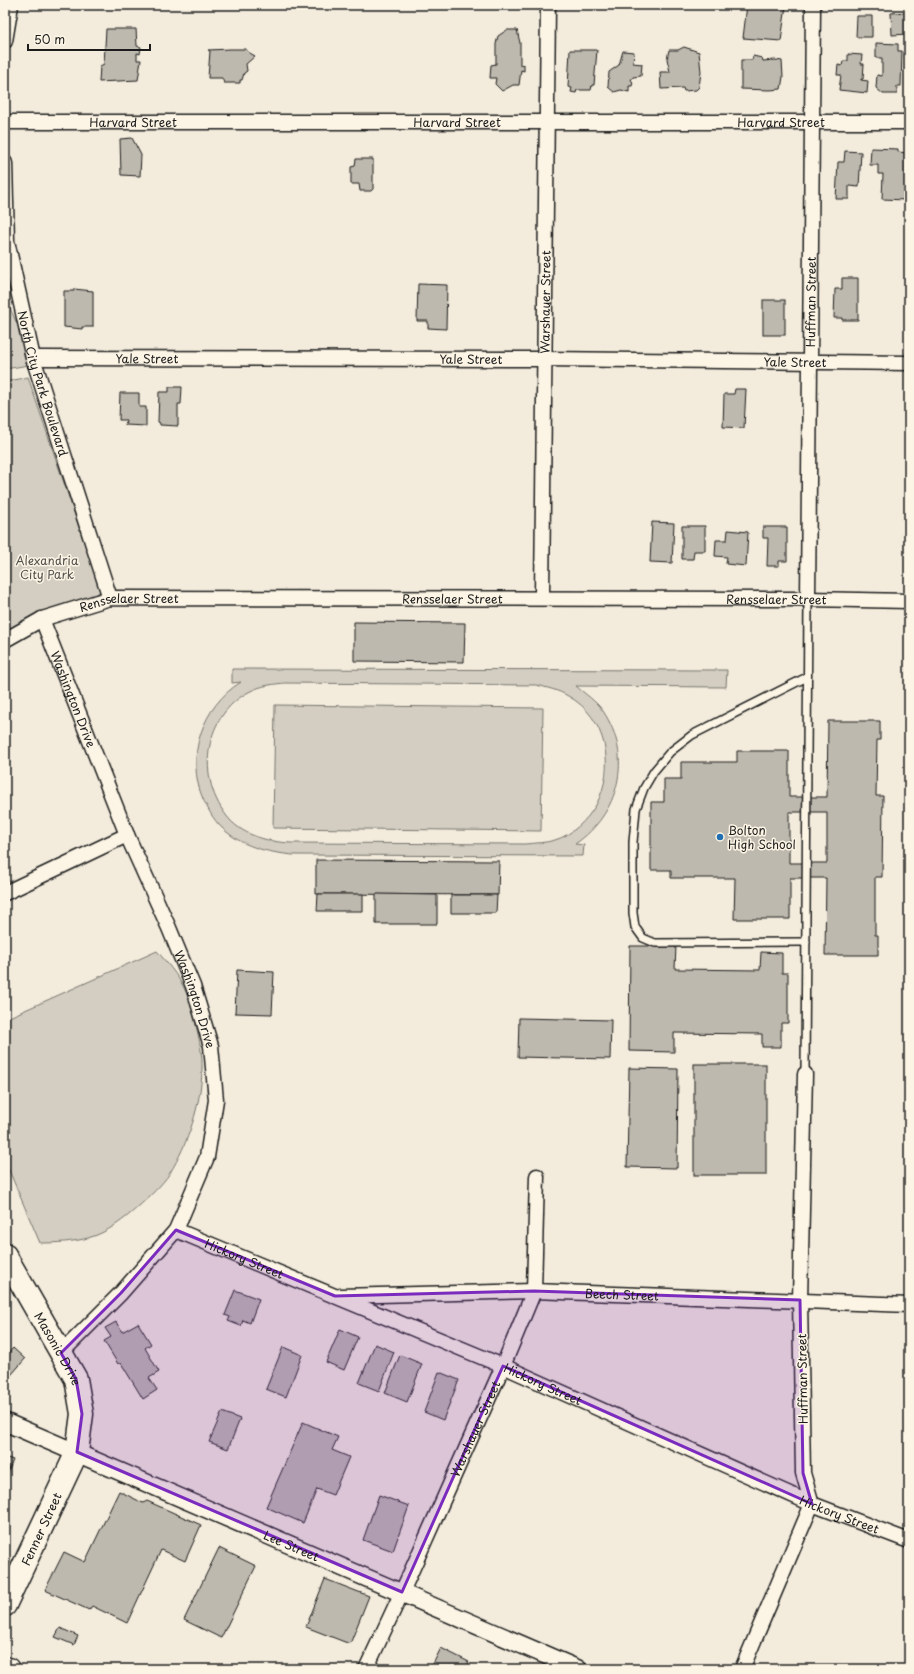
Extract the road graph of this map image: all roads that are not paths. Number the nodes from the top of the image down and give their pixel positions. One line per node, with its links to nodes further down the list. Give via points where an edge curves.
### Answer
1 (11, 5): 4 (street)
2 (548, 5): 8 (street, Warshauer Street)
3 (813, 5): 5 (street, Huffman Street)
4 (5, 40)
5 (812, 121): 7 (street, Harvard Street); 8 (street, Harvard Street); 12 (street, Huffman Street)
6 (5, 122): 8 (street, Harvard Street)
7 (909, 122)
8 (547, 123): 11 (street, Warshauer Street)
9 (5, 163): 10 (street, North City Park Boulevard, via 7,241)
10 (33, 358): 11 (street, Yale Street); 14 (street, North City Park Boulevard)
11 (544, 358): 12 (street, Yale Street); 15 (street, Warshauer Street)
12 (809, 362): 13 (street, Yale Street); 16 (street, Huffman Street)
13 (909, 363)
14 (110, 598): 15 (street, Rensselaer Street); 18 (street, Rensselaer Street)
15 (542, 598): 16 (street, Rensselaer Street)
16 (808, 599): 17 (street, Rensselaer Street); 20 (lane)
17 (909, 601)
18 (42, 619): 19 (street, Rensselaer Street); 21 (street, Washington Drive)
19 (5, 640)
20 (807, 677): 23 (lane); 23 (lane, via 692,735 670,752 654,770 644,788 636,809 633,842 633,913 635,927 643,938 655,942)
21 (127, 835): 22 (street); 26 (street, Washington Drive, via 190,979 211,1046 216,1100 207,1157)
22 (5, 893)
23 (806, 942): 24 (lane)
24 (805, 1074): 30 (street, Huffman Street)
25 (537, 1176): 28 (street, Warshauer Street)
26 (176, 1230): 29 (street, Hickory Street); 32 (street, Washington Drive, via 121,1293)
27 (5, 1255): 32 (main road, Masonic Drive)
28 (534, 1291): 29 (street, Beech Street); 30 (street, Beech Street); 33 (street, Warshauer Street)
29 (335, 1296): 33 (street, Hickory Street)
30 (800, 1300): 31 (street, Beech Street); 36 (street, Huffman Street, via 803,1472)
31 (909, 1305)
32 (61, 1353): 35 (main road, Masonic Drive, via 76,1379 82,1414)
33 (503, 1366): 36 (street, Hickory Street); 38 (street, Warshauer Street)
34 (5, 1422): 35 (street, Lee Street)
35 (77, 1452): 38 (street, Lee Street); 39 (main road, Fenner Street)
36 (812, 1504): 37 (street, Hickory Street); 42 (street)
37 (909, 1541)
38 (402, 1592): 40 (street, Warshauer Street); 41 (street, Lee Street)
39 (5, 1605)
40 (366, 1669)
41 (578, 1669)
42 (742, 1669)

